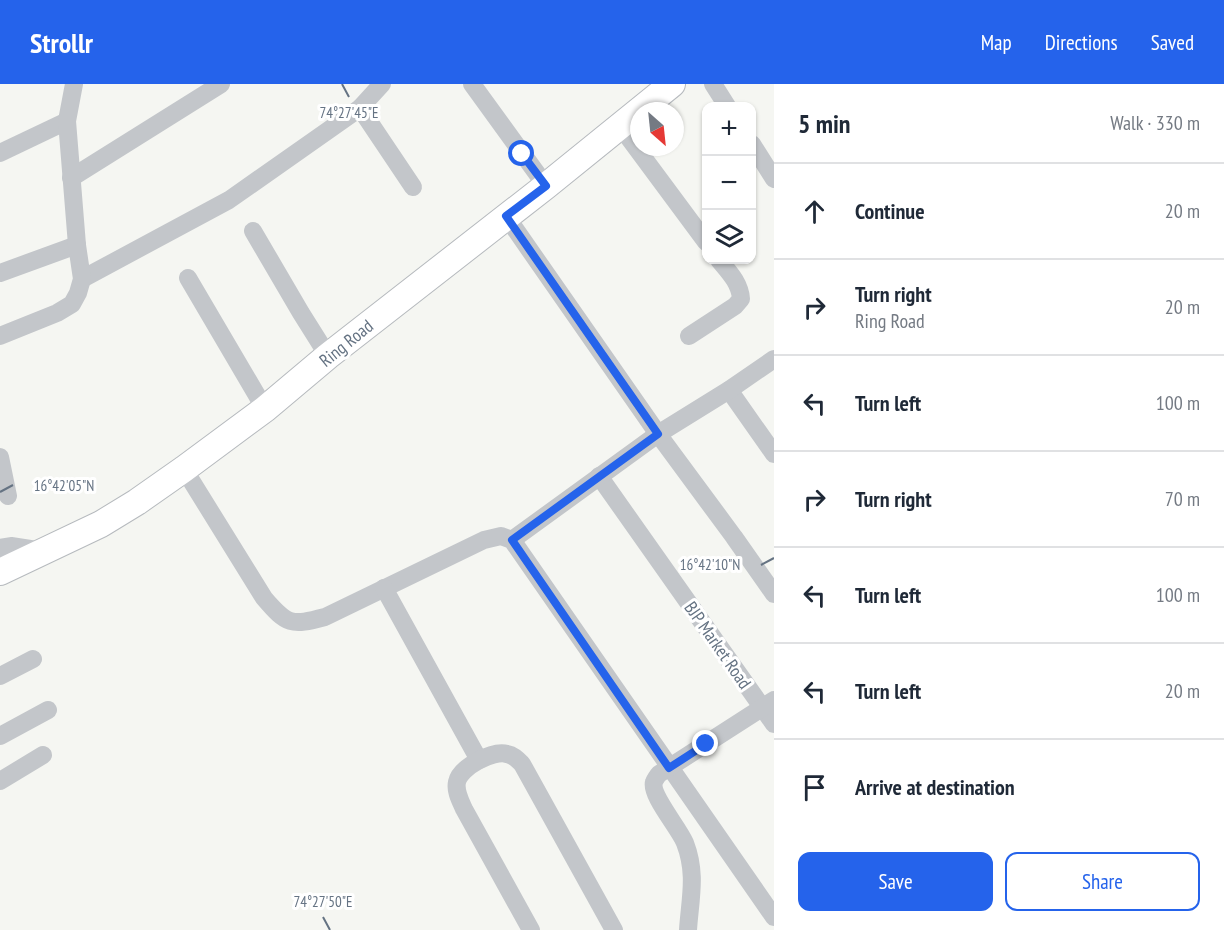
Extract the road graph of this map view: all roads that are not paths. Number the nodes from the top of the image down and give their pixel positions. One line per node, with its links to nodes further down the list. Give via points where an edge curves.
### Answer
1 (74, 84): 9 (street)
2 (221, 84): 13 (street)
3 (382, 84): 8 (street)
4 (472, 84): 15 (street)
5 (672, 84): 10 (main road, Ring Road)
6 (713, 84): 7 (street)
7 (724, 102)
8 (360, 108): 16 (street); 24 (street, via 229,200)
9 (67, 121): 12 (street); 13 (street)
10 (620, 126): 15 (main road, Ring Road); 19 (street)
11 (756, 150): 14 (street)
12 (0, 153)
13 (71, 178): 20 (street)
14 (774, 179)
15 (546, 186): 17 (main road, Ring Road)
16 (412, 187)
17 (506, 216): 27 (main road, Ring Road); 31 (street)
18 (253, 231): 27 (street)
19 (702, 237)
20 (77, 245): 22 (street); 24 (street)
21 (722, 264): 26 (street, via 736,281 741,299)
22 (0, 273)
23 (189, 278): 30 (street)
24 (82, 279): 25 (street, via 72,304)
25 (0, 336)
26 (689, 336)
27 (328, 356): 30 (main road, Ring Road)
28 (774, 359): 29 (street)
29 (729, 390): 31 (street); 32 (street)
30 (265, 409): 34 (main road, Ring Road)
31 (658, 434): 35 (street); 42 (street)
32 (774, 454)
33 (0, 457): 36 (street)
34 (184, 469): 39 (main road, Ring Road, via 101,524); 41 (street, via 278,615 302,623 325,617)
35 (599, 476): 37 (street); 45 (street, BJP Market Road)
36 (8, 496)
37 (512, 540): 41 (street, via 501,536 484,540); 51 (street)
38 (0, 548): 39 (street)
39 (43, 551): 40 (main road, Ring Road)
40 (0, 572)
41 (384, 588): 50 (street)
42 (774, 594)
43 (33, 659): 44 (street)
44 (0, 676)
45 (768, 704): 47 (street, BJP Market Road); 51 (street)
46 (48, 710): 48 (street)
47 (774, 724)
48 (0, 736)
49 (43, 755): 52 (street)
50 (479, 760): 54 (street, via 457,780 458,794); 55 (street, via 506,753 522,764)
51 (669, 768): 53 (street); 56 (street, via 654,781 654,790 690,860)
52 (0, 781)
53 (774, 917)
54 (531, 930)
55 (614, 930)
56 (688, 930)

